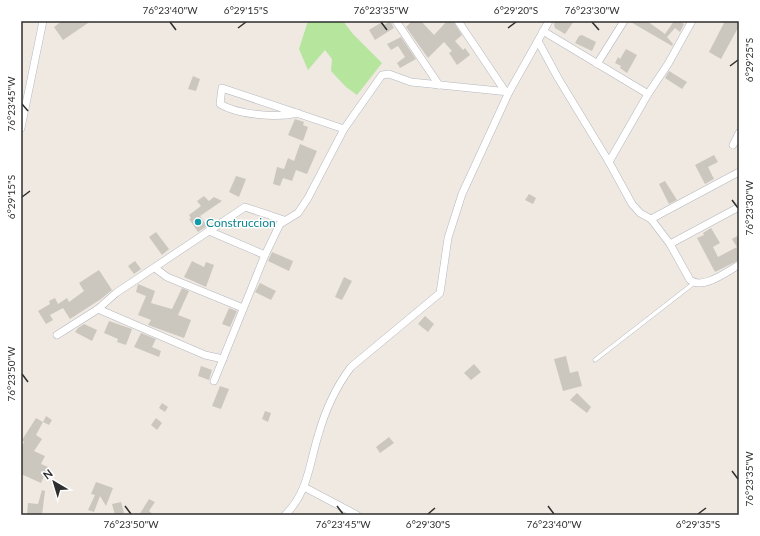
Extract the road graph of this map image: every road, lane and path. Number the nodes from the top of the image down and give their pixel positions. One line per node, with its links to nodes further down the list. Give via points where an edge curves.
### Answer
1 (43, 21): 14 (street)
2 (396, 21): 10 (street)
3 (458, 21): 11 (street)
4 (549, 21): 7 (street)
5 (624, 21): 9 (street)
6 (692, 21): 12 (street)
7 (543, 31): 8 (street); 9 (street)
8 (538, 41): 11 (street); 18 (street)
9 (598, 64): 12 (street)
10 (438, 85): 11 (street); 15 (street, via 382,75)
11 (507, 92): 35 (street, via 462,194 448,238 440,293 351,367 340,382 318,436)
12 (648, 94): 18 (street)
13 (298, 114): 13 (street, via 222,88 220,104 227,109 286,116); 15 (street)
14 (21, 128)
15 (344, 129): 22 (street, via 308,198 298,213)
16 (739, 133): 17 (street)
17 (733, 145)
18 (609, 162): 21 (street, via 635,209)
19 (739, 172): 21 (street)
20 (739, 207): 24 (street)
21 (651, 219): 24 (street)
22 (284, 220): 23 (street, via 245,208); 25 (street)
23 (209, 231): 25 (street); 27 (street)
24 (670, 244): 28 (street)
25 (265, 255): 29 (street)
26 (739, 265): 28 (street, via 704,283)
27 (155, 268): 29 (street, via 167,277); 30 (street, via 116,293)
28 (694, 283): 33 (lane)
29 (243, 308): 32 (street)
30 (98, 309): 31 (street); 32 (street, via 205,355)
31 (57, 335)
32 (223, 359): 34 (street)
33 (595, 360)
34 (214, 381)
35 (304, 487): 36 (street, via 296,505); 37 (street)
36 (285, 515)
37 (357, 515)

